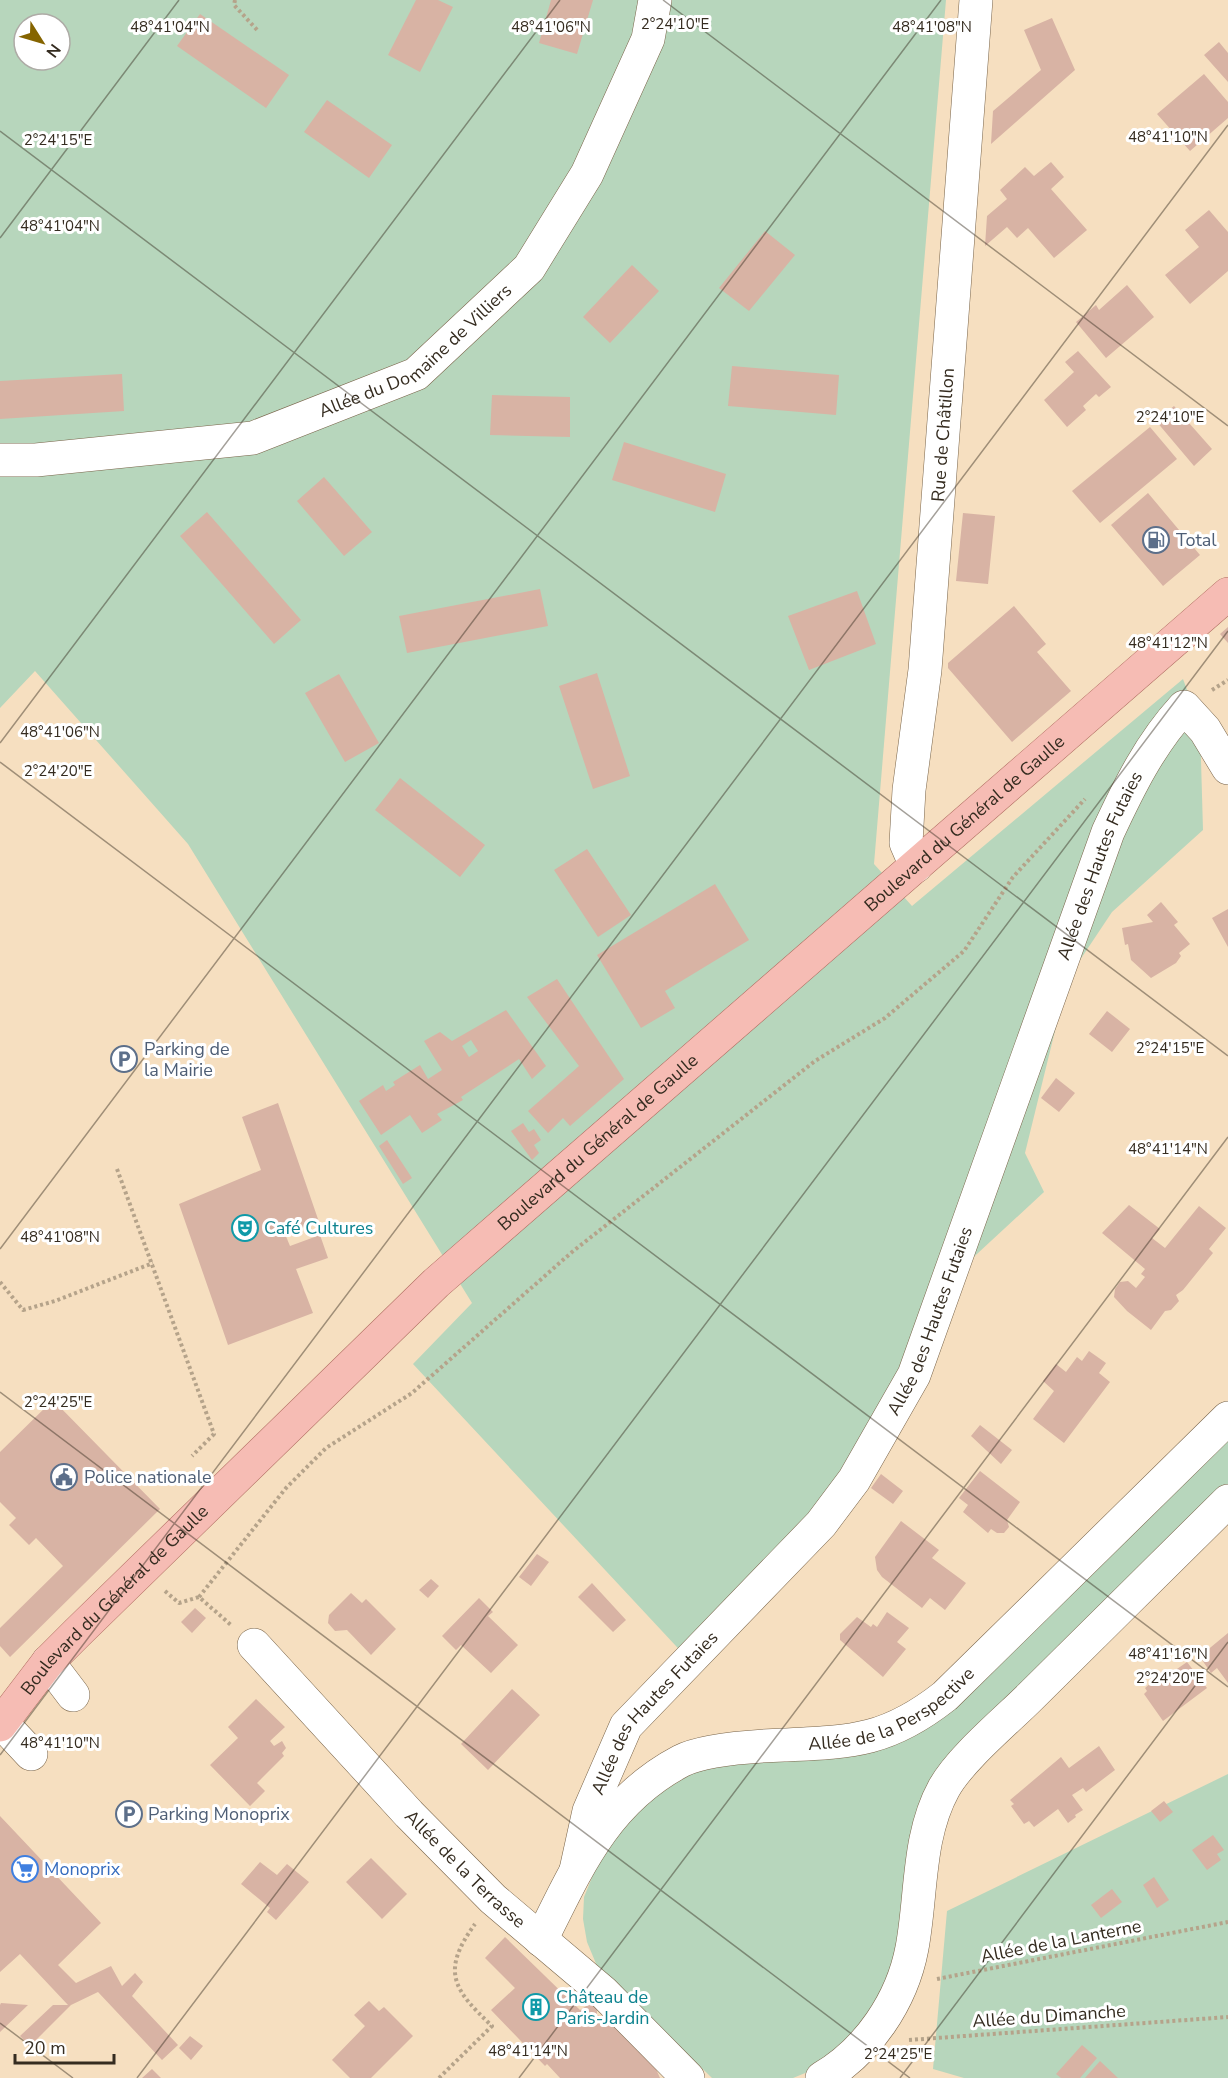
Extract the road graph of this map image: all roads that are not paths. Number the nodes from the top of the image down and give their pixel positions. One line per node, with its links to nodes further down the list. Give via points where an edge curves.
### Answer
1 (655, 0): 3 (street, Allée du Domaine de Villiers, via 648,39 587,174 529,268 416,374 253,438)
2 (976, 0): 6 (street, Rue de Châtillon, via 925,670 906,843)
3 (0, 460)
4 (1228, 594): 6 (main road, Boulevard du Général de Gaulle)
5 (1228, 768): 14 (street, Allée des Hautes Futaies, via 1205,730 1184,707 1152,747 1108,832 914,1375 854,1480 821,1524 626,1726 589,1812)
6 (916, 866): 10 (main road, Boulevard du Général de Gaulle, via 436,1283)
7 (1228, 1419): 14 (street, Allée de la Perspective, via 921,1715 861,1740 730,1749 683,1760 617,1812 589,1845)
8 (1228, 1501): 17 (street, via 995,1732 945,1787 931,1818 912,1950 899,1987 873,2034 855,2054)
9 (254, 1645): 15 (street, Allée de la Terrasse, via 401,1806 493,1899)
10 (48, 1662): 11 (street); 12 (main road, Boulevard du Général de Gaulle)
11 (73, 1695)
12 (1, 1723): 13 (street)
13 (31, 1754)
14 (576, 1870): 15 (street, Allée de la Perspective)
15 (541, 1940): 16 (street, Allée de la Terrasse, via 603,1992)
16 (688, 2078)
17 (822, 2078)

